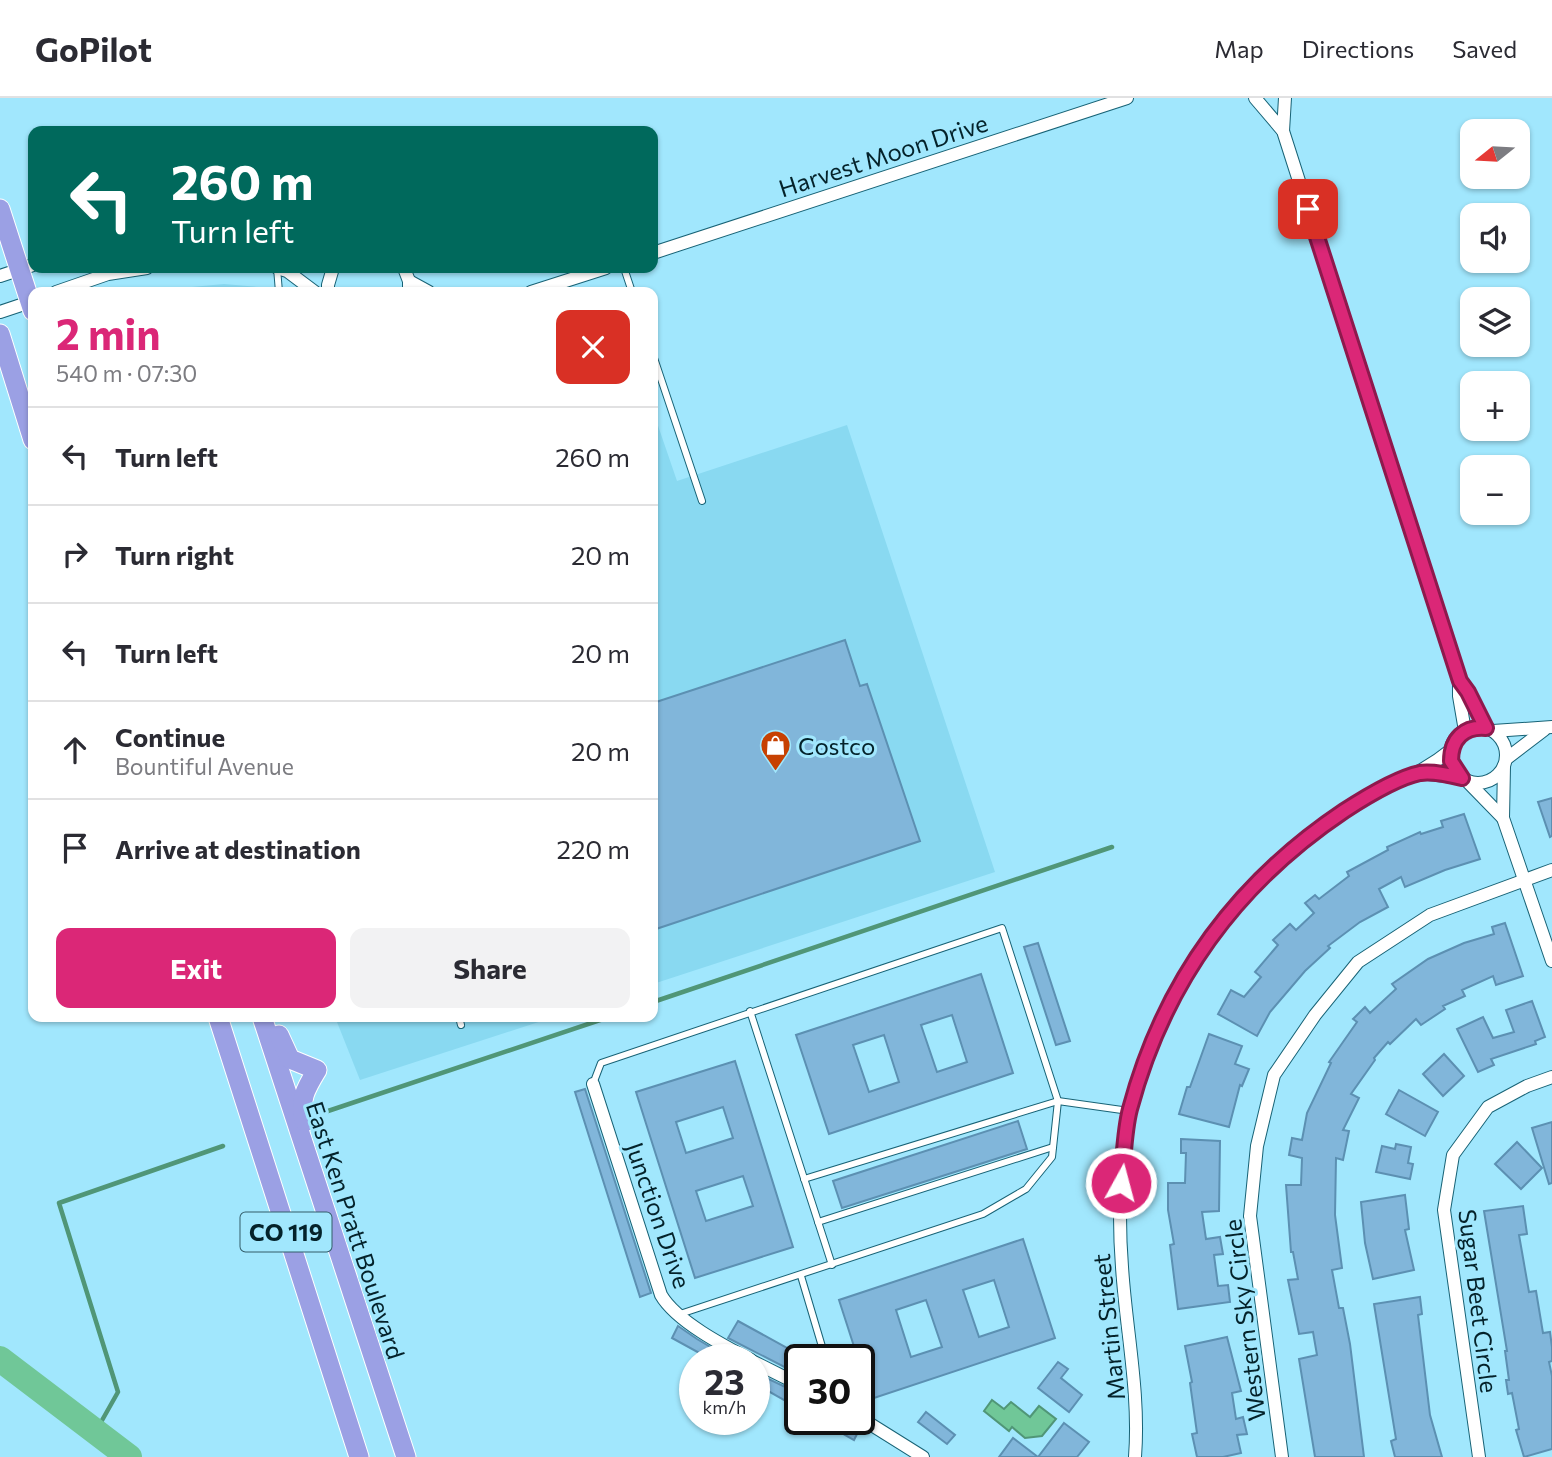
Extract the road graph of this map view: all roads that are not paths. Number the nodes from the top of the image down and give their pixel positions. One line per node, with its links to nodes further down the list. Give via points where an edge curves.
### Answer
1 (1127, 98): 6 (street, Harvest Moon Drive)
2 (1255, 98): 4 (street)
3 (1285, 98): 4 (street)
4 (1283, 131): 22 (street)
5 (0, 209): 7 (highway)
6 (658, 251)
7 (27, 267): 11 (street); 12 (highway)
8 (114, 273): 13 (street)
9 (289, 273): 14 (street)
10 (590, 273): 15 (street)
11 (0, 276)
12 (30, 287)
13 (70, 287)
14 (308, 287)
15 (547, 287)
16 (28, 306): 17 (street)
17 (0, 312)
18 (0, 334): 20 (highway)
19 (658, 370): 21 (lane)
20 (28, 424)
21 (702, 501)
22 (1460, 681): 24 (street); 25 (street)
23 (1548, 728): 24 (street); 27 (street)
24 (1490, 730): 25 (street); 27 (street, via 1502,740)
25 (1465, 731): 26 (street)
26 (1451, 750): 28 (street, Martin Street); 29 (street, via 1455,770)
27 (1505, 763): 29 (street, via 1488,782); 30 (street)
28 (1421, 773): 29 (street); 43 (street, Martin Street, via 1366,797 1309,835 1265,872 1227,914 1193,961 1160,1021)
29 (1464, 779): 30 (street)
30 (1503, 818): 32 (street)
31 (1552, 870): 32 (street, Western Sky Circle)
32 (1524, 879): 33 (street); 58 (street, Western Sky Circle, via 1430,915 1358,962 1274,1075 1256,1146 1250,1216)
33 (1552, 961)
34 (750, 1011): 41 (lane, via 601,1063); 42 (lane, via 1002,928); 45 (lane)
35 (220, 1022): 54 (highway, CO 119)
36 (264, 1022): 49 (highway, East Ken Pratt Boulevard / CO 119)
37 (275, 1022): 49 (highway, via 289,1059 317,1070 304,1091 303,1114 360,1294)
38 (460, 1022): 39 (lane)
39 (461, 1025)
40 (1552, 1077): 59 (street, Sugar Beet Circle, via 1489,1107 1453,1155 1444,1210)
41 (593, 1084): 50 (street, Junction Drive, via 661,1295)
42 (1058, 1101): 43 (lane); 44 (lane); 45 (lane)
43 (1129, 1111): 57 (street, Martin Street, via 1118,1207 1138,1419)
44 (1053, 1147): 46 (lane); 47 (lane, via 1052,1157 1026,1189 983,1214)
45 (804, 1180): 46 (lane)
46 (818, 1222): 47 (lane)
47 (832, 1265): 48 (lane)
48 (801, 1276): 50 (lane); 52 (lane)
49 (356, 1306): 55 (highway, East Ken Pratt Boulevard / CO 119)
50 (678, 1315): 51 (street, Junction Drive)
51 (725, 1344)
52 (821, 1344)
53 (875, 1427): 56 (street)
54 (357, 1452)
55 (404, 1452)
56 (923, 1457)
57 (1135, 1457)
58 (1282, 1457)
59 (1479, 1457)

